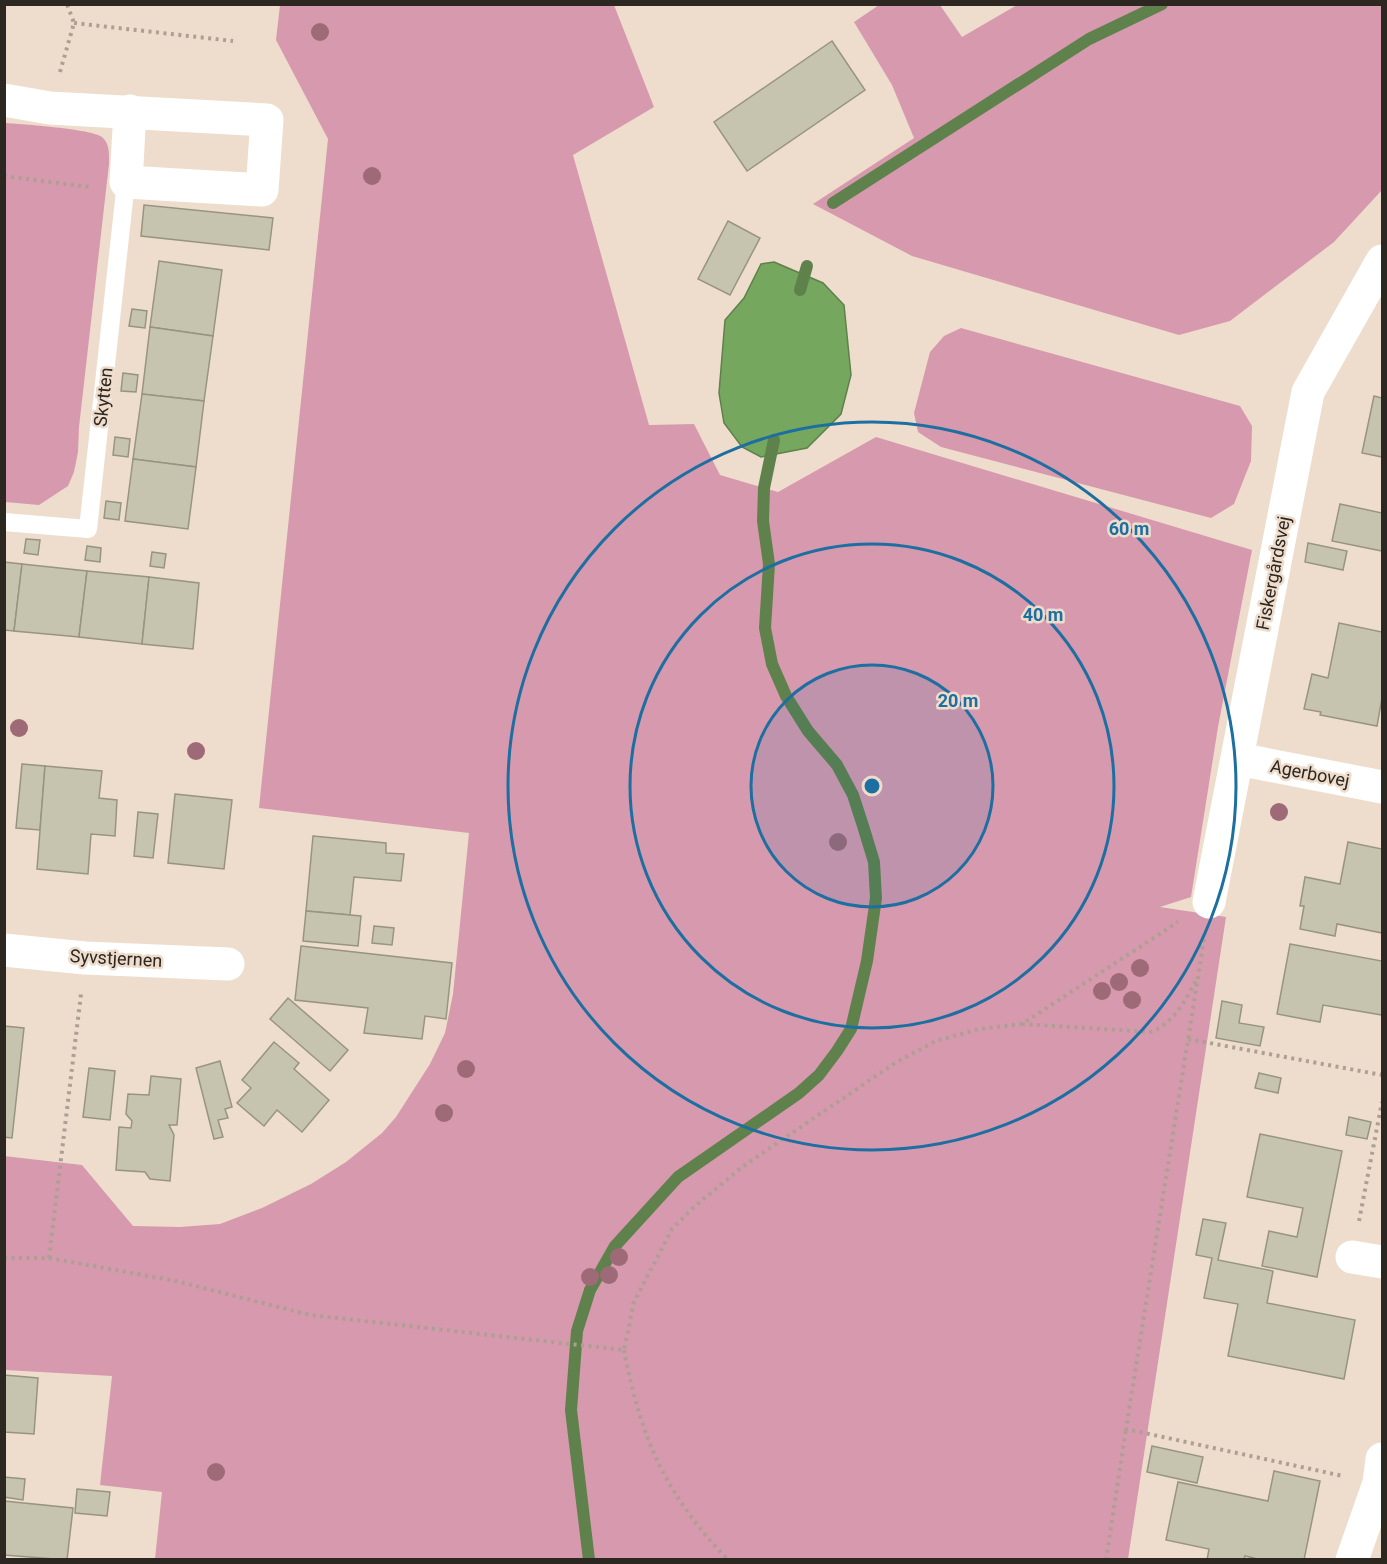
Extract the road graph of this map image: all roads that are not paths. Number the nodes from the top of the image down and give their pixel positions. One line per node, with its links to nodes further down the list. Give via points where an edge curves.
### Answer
1 (4, 100): 2 (street, via 50,108)
2 (130, 111): 3 (street, Skytten); 3 (street, via 267,120 262,190)
3 (126, 186): 5 (lane, Skytten, via 88,529)
4 (1383, 261): 6 (street, Fiskergårdsvej, via 1308,392)
5 (4, 522)
6 (1238, 759): 7 (street, Agerbovej); 8 (street, Fiskergårdsvej)
7 (1383, 788)
8 (1209, 902)
9 (4, 950): 10 (street, Syvstjernen)
10 (228, 964)
11 (1381, 1475): 12 (street)
12 (1352, 1560)

